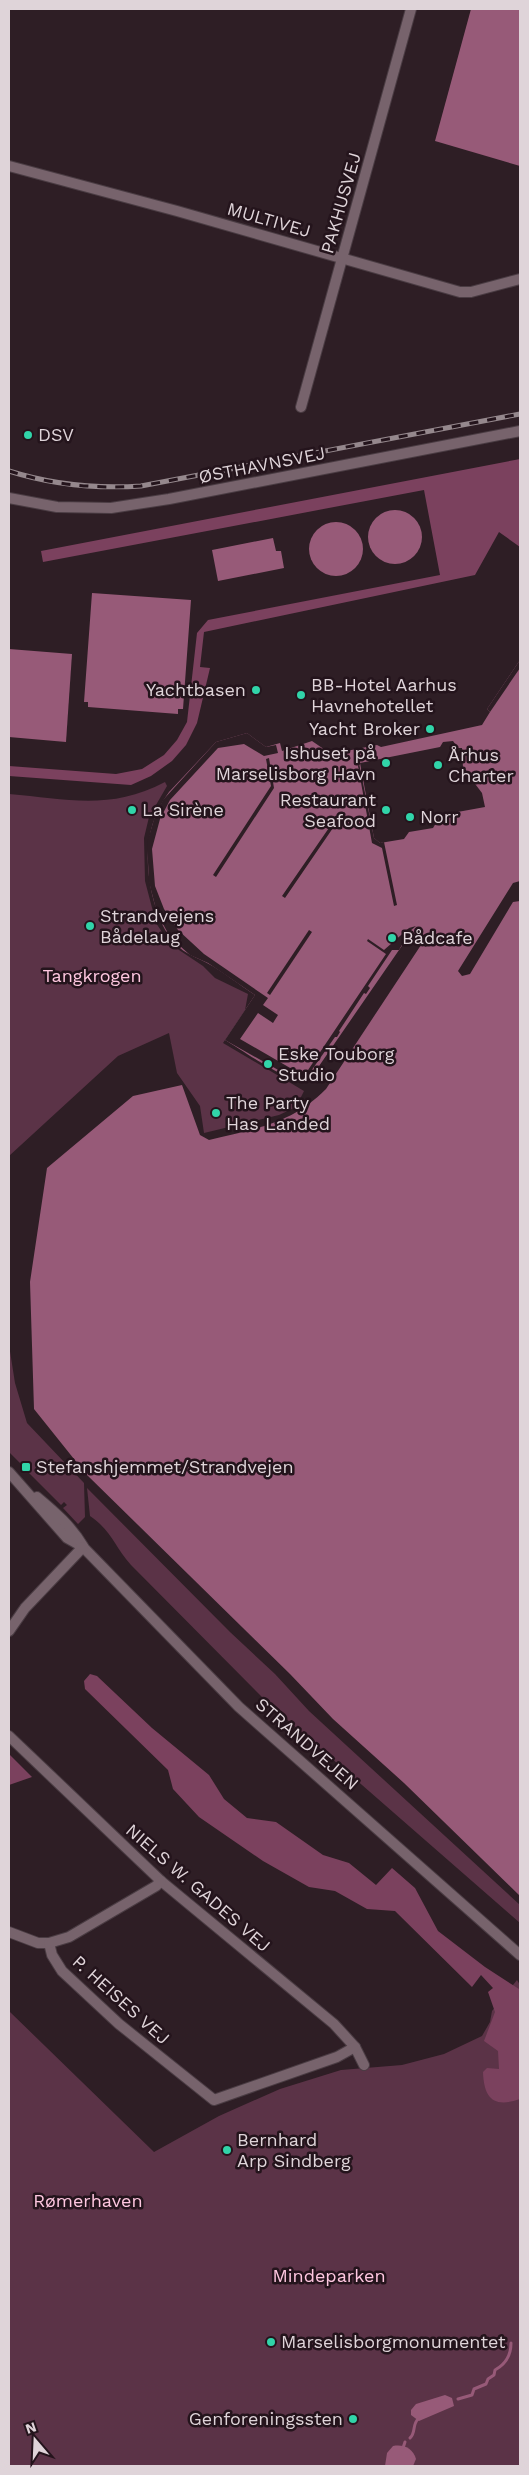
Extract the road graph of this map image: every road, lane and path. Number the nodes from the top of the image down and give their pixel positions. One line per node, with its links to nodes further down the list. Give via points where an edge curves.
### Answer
1 (411, 9): 3 (street, PAKHUSVEJ)
2 (9, 166): 3 (street, MULTIVEJ)
3 (342, 257): 4 (street, MULTIVEJ, via 460,292); 5 (street, PAKHUSVEJ)
4 (520, 279)
5 (301, 407)
6 (520, 431): 7 (street, ØSTHAVNSVEJ, via 111,508 57,507)
7 (9, 498)
8 (9, 1472): 9 (street, STRANDVEJEN, via 67,1538)
9 (83, 1547): 10 (street, via 25,1608); 15 (street, STRANDVEJEN, via 240,1706)
10 (9, 1631)
11 (9, 1736): 12 (street, NIELS W. GADES VEJ)
12 (161, 1881): 14 (street, via 69,1937); 16 (street, NIELS W. GADES VEJ, via 334,2024)
13 (9, 1932): 14 (street, via 38,1943)
14 (49, 1943): 16 (street, P. HEISES VEJ, via 52,1956 62,1971 119,2024 214,2100)
15 (520, 1955)
16 (354, 2047): 17 (street, NIELS W. GADES VEJ)
17 (364, 2065)

